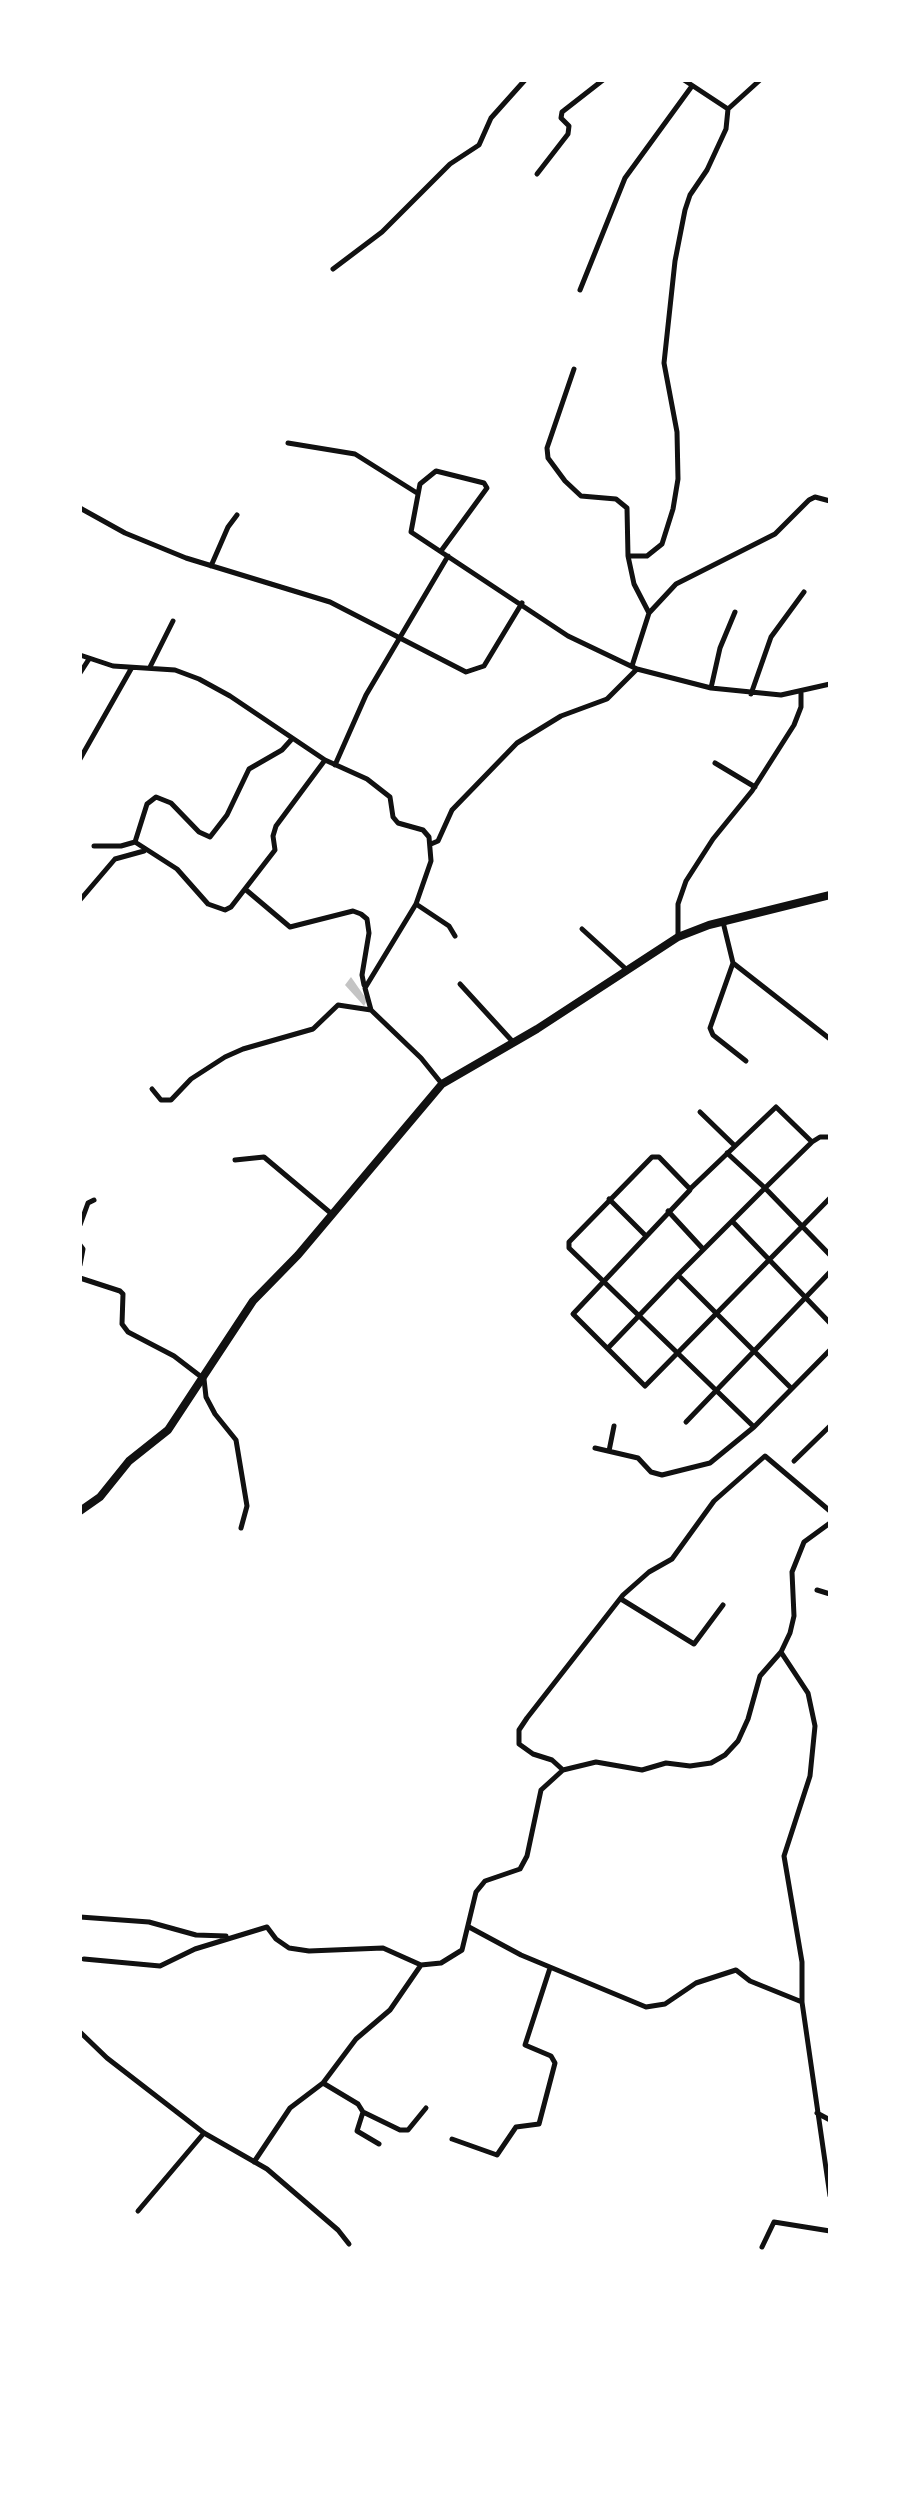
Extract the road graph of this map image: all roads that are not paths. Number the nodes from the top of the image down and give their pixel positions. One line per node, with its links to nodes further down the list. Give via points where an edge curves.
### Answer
1 (525, 80): 8 (street, via 491,118 479,144)
2 (603, 80): 7 (street, via 562,112 568,134)
3 (684, 80): 5 (street)
4 (760, 80): 6 (street)
5 (692, 86): 6 (street); 9 (street, via 625,178)
6 (728, 109): 18 (street, via 726,129 690,195 675,260 664,363 677,432 673,509 662,544 647,556)
7 (537, 174)
8 (334, 270)
9 (580, 290)
10 (574, 369): 18 (street, via 548,458 581,496 616,499 627,508)
11 (288, 443): 12 (street, via 355,454)
12 (417, 493): 16 (street, via 411,532); 16 (street, via 436,471 484,483)
13 (830, 501): 23 (street, via 815,496 802,504 783,529 686,578)
14 (80, 508): 19 (street)
15 (237, 515): 19 (street)
16 (441, 551): 17 (street)
17 (448, 556): 21 (street); 25 (street)
18 (628, 556): 23 (street)
19 (211, 566): 25 (street, via 330,602)
20 (804, 592): 35 (street, via 771,637)
21 (522, 603): 25 (street, via 479,670 455,668); 29 (street, via 568,636)
22 (735, 612): 33 (street)
23 (649, 613): 29 (street)
24 (173, 621): 28 (street)
25 (400, 639): 40 (street, via 366,695)
26 (80, 654): 27 (street)
27 (89, 658): 30 (street); 31 (street)
28 (150, 667): 30 (street); 36 (street, via 199,679)
29 (634, 667): 33 (street); 43 (street, via 607,698 517,743 452,810)
30 (131, 668): 37 (street)
31 (80, 674)
32 (830, 684): 34 (street)
33 (711, 688): 35 (street)
34 (800, 692): 35 (street); 41 (street, via 799,717)
35 (752, 694)
36 (291, 740): 38 (street); 42 (street, via 249,769 210,837 156,797 147,804)
37 (80, 759)
38 (325, 760): 40 (street); 46 (street, via 276,826 276,850)
39 (715, 763): 41 (street)
40 (336, 766): 43 (street, via 384,790 398,823 423,830)
41 (754, 787): 53 (street, via 686,882)
42 (134, 842): 44 (street); 45 (street)
43 (431, 844): 49 (street)
44 (94, 846)
45 (144, 851): 46 (street, via 167,862 219,909 231,907); 48 (street, via 115,859)
46 (244, 888): 57 (street, via 290,927 361,914 370,933)
47 (830, 895): 50 (main road)
48 (80, 900)
49 (416, 904): 52 (street); 57 (street)
50 (723, 922): 53 (main road); 54 (street)
51 (582, 929): 55 (street)
52 (455, 936)
53 (678, 937): 55 (main road)
54 (733, 963): 59 (street); 61 (street, via 710,1028)
55 (627, 970): 60 (main road)
56 (460, 984): 60 (street)
57 (365, 988): 58 (street)
58 (371, 1010): 62 (street); 63 (street, via 338,1004 314,1029 225,1057 172,1100 161,1100)
59 (830, 1039)
60 (513, 1042): 62 (main road)
61 (746, 1061)
62 (442, 1084): 76 (main road)
63 (152, 1089)
64 (700, 1112): 67 (street)
65 (830, 1137): 66 (street)
66 (812, 1142): 67 (street, via 776,1107); 70 (street)
67 (734, 1145): 68 (street)
68 (726, 1153): 70 (street); 71 (street)
69 (235, 1160): 76 (street, via 264,1157)
70 (765, 1188): 77 (street); 79 (street)
71 (690, 1189): 73 (street, via 654,1156); 75 (street)
72 (830, 1198): 79 (street)
73 (610, 1199): 80 (street); 89 (street, via 568,1246)
74 (94, 1200): 78 (street)
75 (668, 1211): 80 (street); 82 (street)
76 (333, 1214): 99 (main road, via 253,1302)
77 (732, 1222): 82 (street); 84 (street)
78 (80, 1225)
79 (802, 1226): 83 (street); 84 (street)
80 (645, 1235): 89 (street)
81 (80, 1245): 85 (street)
82 (703, 1249): 87 (street)
83 (830, 1255)
84 (769, 1261): 90 (street); 91 (street)
85 (80, 1266)
86 (830, 1272): 90 (street)
87 (678, 1275): 91 (street); 92 (street)
88 (80, 1278): 99 (street, via 120,1291 128,1332)
89 (602, 1279): 92 (street); 94 (street, via 572,1314)
90 (804, 1298): 93 (street); 96 (street)
91 (716, 1314): 96 (street); 97 (street)
92 (640, 1316): 94 (street); 97 (street)
93 (830, 1322)
94 (608, 1348): 97 (street, via 645,1386)
95 (830, 1350): 98 (street)
96 (755, 1352): 100 (street); 101 (street)
97 (677, 1353): 101 (street)
98 (827, 1359): 100 (street)
99 (204, 1379): 110 (main road, via 168,1430); 112 (street, via 214,1414 236,1440 247,1506)
100 (790, 1387): 105 (street)
101 (716, 1392): 102 (street); 105 (street)
102 (686, 1422)
103 (614, 1426): 107 (street)
104 (830, 1426): 108 (street)
105 (754, 1427): 107 (street, via 710,1463 662,1476 638,1458)
106 (595, 1448): 107 (street)
107 (609, 1451)
108 (794, 1461)
109 (830, 1511): 115 (street, via 765,1456 714,1501 672,1559)
110 (80, 1512)
111 (830, 1523): 117 (street, via 804,1542 792,1572 794,1616)
112 (241, 1528)
113 (817, 1590): 114 (street)
114 (830, 1594)
115 (621, 1599): 116 (street, via 694,1644); 118 (street, via 519,1730 523,1748)
116 (724, 1605)
117 (781, 1652): 118 (street, via 760,1676 738,1740 712,1763 642,1770 596,1762); 125 (street, via 808,1694 815,1726 810,1776 784,1856)
118 (563, 1770): 120 (street, via 542,1790 520,1869 484,1880)
119 (80, 1917): 121 (street)
120 (469, 1928): 123 (street, via 454,1958); 124 (street)
121 (234, 1936): 122 (street, via 160,1966); 123 (street, via 267,1926 289,1948 383,1948)
122 (84, 1958)
123 (421, 1965): 127 (street)
124 (550, 1968): 125 (street, via 646,2008 736,1970); 133 (street, via 525,2045 555,2063 539,2124 516,2128 497,2155)
125 (802, 2002): 130 (street)
126 (80, 2032): 132 (street)
127 (323, 2083): 129 (street); 135 (street, via 290,2108)
128 (426, 2108): 129 (street, via 408,2130)
129 (363, 2112): 134 (street, via 357,2132)
130 (817, 2113): 131 (street); 136 (street)
131 (830, 2120)
132 (204, 2133): 135 (street); 138 (street)
133 (452, 2139)
134 (379, 2144)
135 (254, 2162): 140 (street)
136 (828, 2175): 137 (street)
137 (830, 2196)
138 (138, 2210)
139 (830, 2231): 141 (street, via 774,2222)
140 (350, 2244)
141 (762, 2246)

